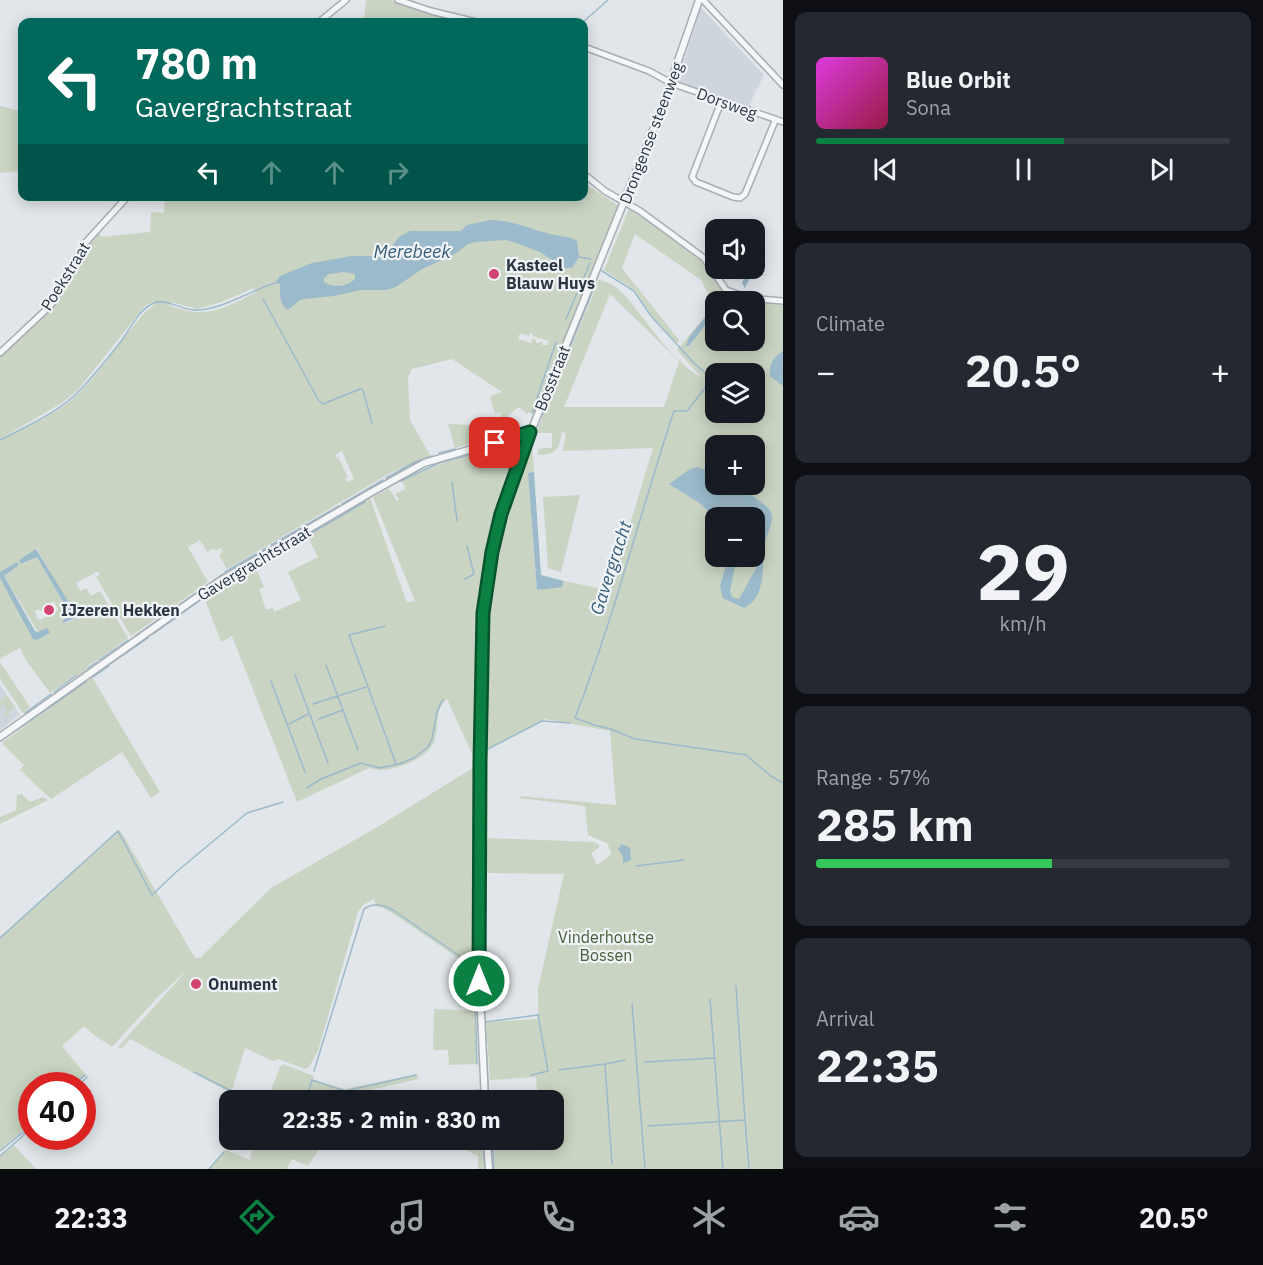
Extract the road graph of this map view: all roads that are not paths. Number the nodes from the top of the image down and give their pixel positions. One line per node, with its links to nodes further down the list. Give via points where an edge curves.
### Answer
1 (346, 0): 4 (street)
2 (398, 0): 5 (street)
3 (701, 0): 7 (street, Drongense steenweg); 8 (street)
4 (324, 18)
5 (460, 18)
6 (588, 48): 7 (street, Dorsweg)
7 (671, 83): 9 (street, Dorsweg); 14 (street, Drongense steenweg)
8 (783, 85)
9 (721, 102): 10 (street, Dorsweg); 10 (street, via 692,177 733,197 745,194)
10 (775, 121): 11 (street, Dorsweg)
11 (783, 122)
12 (588, 177): 14 (street)
13 (123, 201): 17 (street, Poekstraat, via 86,242 51,305)
14 (624, 203): 15 (street, Drongense steenweg); 16 (street, via 704,258 729,292)
15 (598, 264): 18 (street, Bosstraat)
16 (783, 301)
17 (0, 353)
18 (530, 432): 19 (street, Gavergrachtstraat, via 424,463 360,499 220,581); 20 (street, Bosstraat, via 501,514 483,613 479,972)
19 (0, 737)
20 (484, 1090)
21 (488, 1150): 22 (street)
22 (489, 1169)

